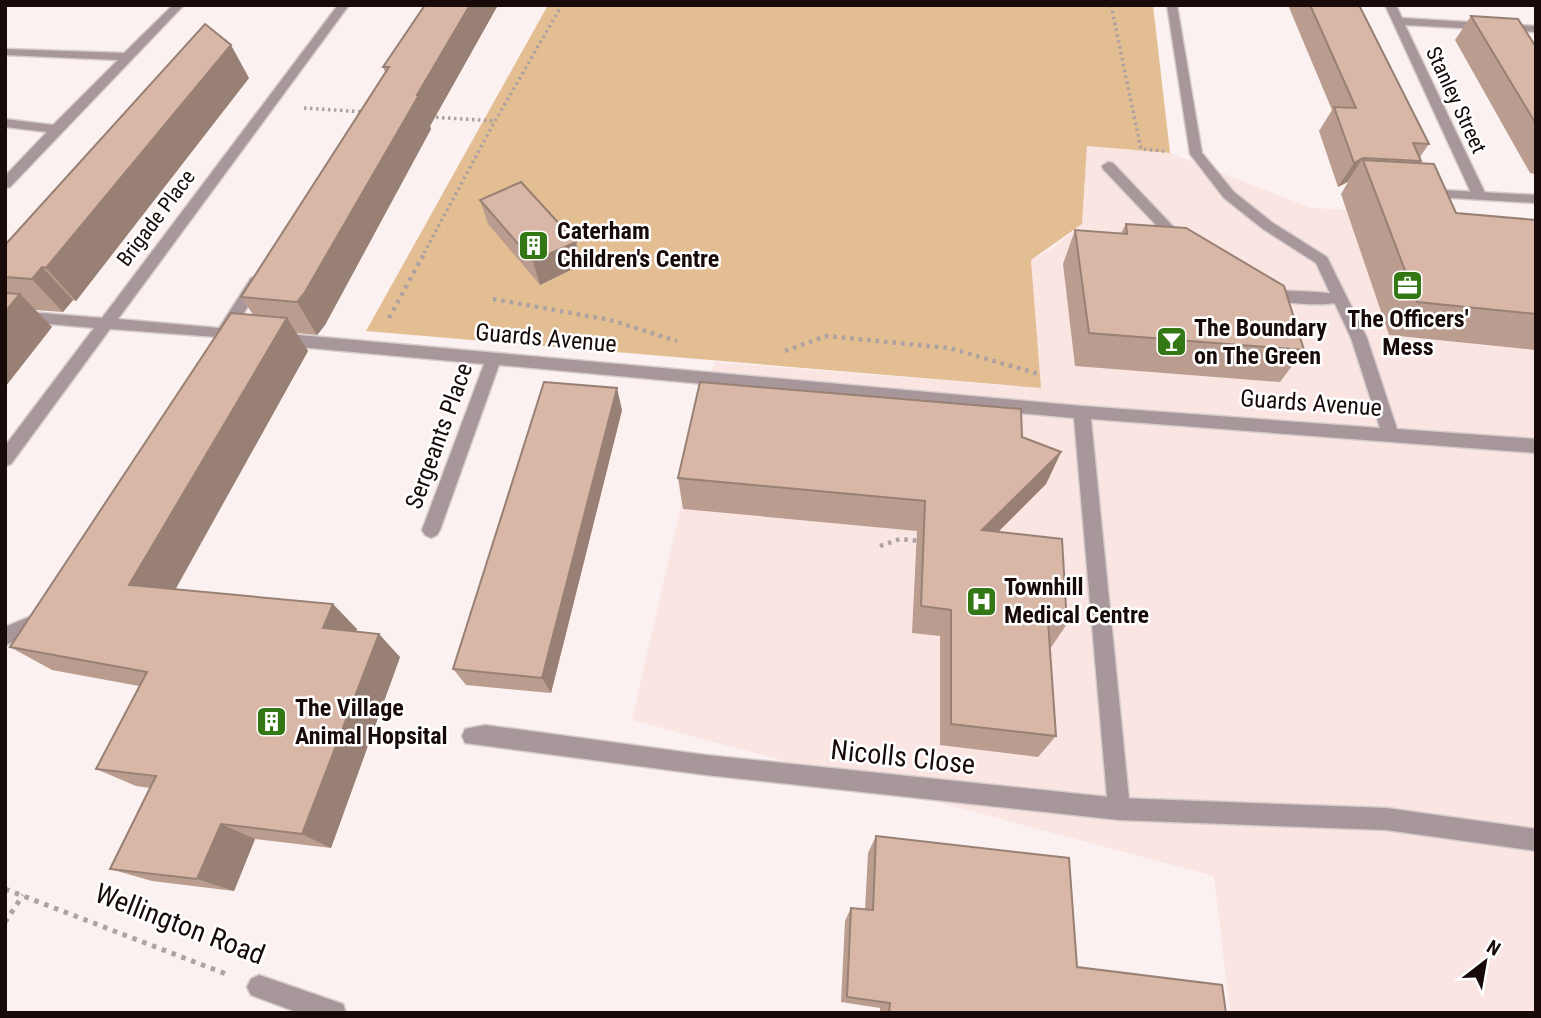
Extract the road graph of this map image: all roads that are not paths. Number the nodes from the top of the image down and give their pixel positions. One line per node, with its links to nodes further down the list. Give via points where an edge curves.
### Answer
1 (179, 5): 8 (street)
2 (344, 5): 21 (street, Brigade Place)
3 (1172, 5): 19 (street, via 1196,154 1229,195 1322,260)
4 (1390, 5): 5 (street, Stanley Street)
5 (1399, 21): 6 (street, Stanley Street); 14 (street, Stanley Street)
6 (1536, 29)
7 (5, 52): 8 (street)
8 (126, 57): 10 (street)
9 (5, 123): 10 (street)
10 (56, 128): 12 (street)
11 (1108, 166): 16 (street, via 1176,240)
12 (5, 184)
13 (1413, 192): 14 (street)
14 (1479, 195): 15 (street)
15 (1536, 199)
16 (1195, 254)
17 (260, 276): 22 (street)
18 (1251, 291): 19 (street, via 1287,298)
19 (1340, 298): 25 (street, via 1359,338)
20 (5, 316): 21 (street, Guards Avenue)
21 (104, 324): 22 (street, Guards Avenue); 27 (street, Brigade Place)
22 (219, 340): 23 (street, Guards Avenue, via 257,337)
23 (494, 358): 24 (street, Guards Avenue); 28 (street, Sergeants Place)
24 (1082, 412): 25 (street, Guards Avenue); 32 (street)
25 (1390, 433): 26 (street, Guards Avenue)
26 (1536, 446)
27 (5, 459)
28 (430, 530)
29 (51, 608): 30 (street, via 44,620)
30 (5, 636)
31 (472, 736): 32 (street, Nicolls Close)
32 (1119, 808): 33 (street, Nicolls Close, via 1386,820)
33 (1536, 840)
34 (259, 986): 35 (street, Wellington Road)
35 (334, 1013)

